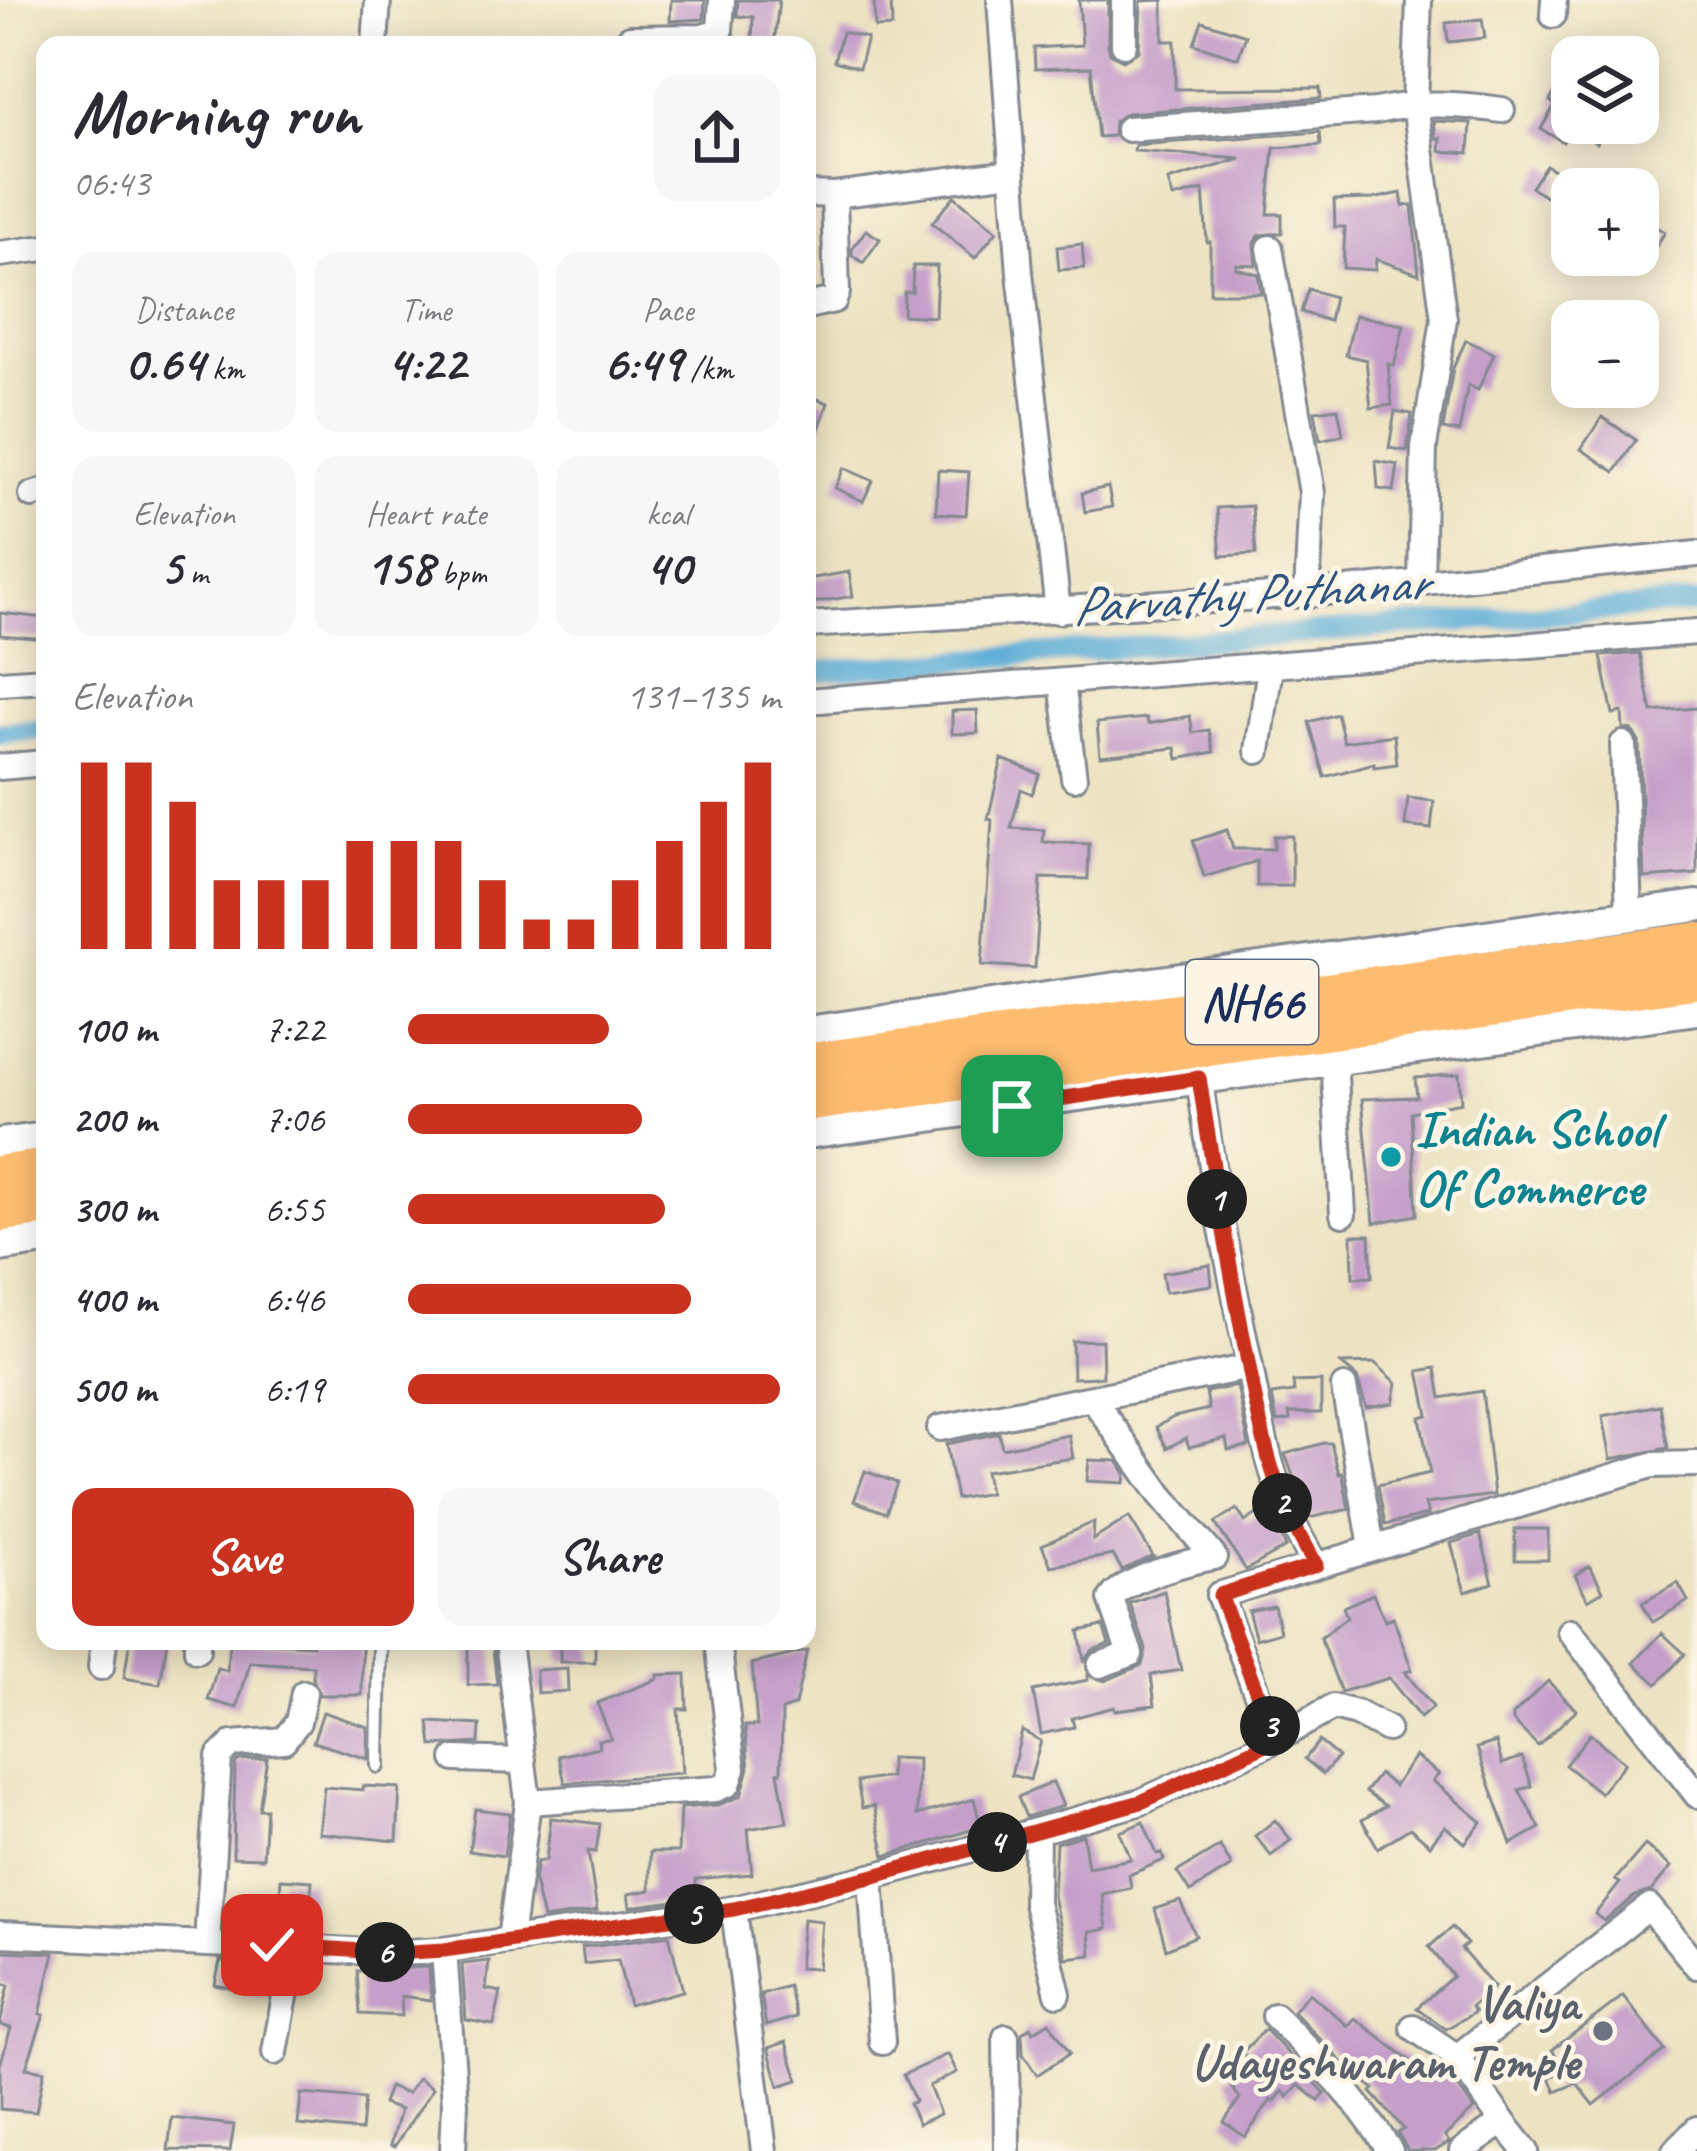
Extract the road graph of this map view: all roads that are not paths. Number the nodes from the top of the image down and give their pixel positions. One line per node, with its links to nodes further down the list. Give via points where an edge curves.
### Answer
1 (378, 0): 6 (street)
2 (722, 0): 7 (street)
3 (1000, 0): 12 (street)
4 (1124, 0): 8 (street)
5 (1419, 0): 9 (street)
6 (376, 36)
7 (719, 36)
8 (1124, 44)
9 (1414, 104): 10 (street); 11 (street); 20 (street, via 1444,319 1426,427)
10 (1502, 110)
11 (1128, 129)
12 (1012, 172): 14 (street); 22 (street)
13 (816, 194): 14 (street)
14 (834, 195): 18 (street, via 837,292)
15 (1270, 248): 21 (street, via 1312,493)
16 (36, 249): 17 (street)
17 (0, 254)
18 (816, 303)
19 (1697, 554): 20 (street)
20 (1421, 582): 21 (street)
21 (1307, 594): 22 (street)
22 (1058, 611): 23 (street)
23 (816, 624)
24 (1697, 632): 25 (street)
25 (1270, 667): 27 (street); 31 (street)
26 (36, 681): 28 (street)
27 (1062, 682): 29 (street); 34 (street)
28 (0, 683)
29 (816, 699)
30 (1623, 744): 36 (street)
31 (1258, 751)
32 (36, 764): 33 (street)
33 (0, 766)
34 (1074, 778)
35 (1697, 906): 36 (street)
36 (1629, 915): 40 (street)
37 (1697, 942): 42 (highway, NH66)
38 (1697, 979): 44 (highway, NH66)
39 (1697, 1009): 41 (street)
40 (816, 1031)
41 (1334, 1058): 43 (street); 52 (street)
42 (816, 1062)
43 (1199, 1078): 45 (street); 55 (street)
44 (816, 1101)
45 (816, 1132)
46 (36, 1139): 47 (street)
47 (0, 1144)
48 (36, 1170): 49 (highway)
49 (0, 1175)
50 (36, 1207): 51 (highway)
51 (0, 1212)
52 (1342, 1214)
53 (36, 1240): 54 (street)
54 (0, 1246)
55 (1250, 1367): 57 (street); 62 (street, via 1270,1471)
56 (1344, 1387): 60 (street)
57 (1093, 1399): 58 (street); 61 (street)
58 (940, 1428)
59 (1697, 1464): 60 (street, via 1652,1465)
60 (1372, 1547): 62 (street)
61 (1214, 1557): 63 (street); 68 (street, via 1118,1588 1111,1599 1130,1654)
62 (1316, 1565): 63 (street)
63 (1220, 1595): 71 (street)
64 (1570, 1631): 75 (street)
65 (380, 1650): 74 (lane)
66 (509, 1650): 73 (street)
67 (719, 1650): 76 (street, via 728,1784)
68 (1100, 1665)
69 (304, 1694): 82 (street, via 284,1739 232,1744 219,1757)
70 (1387, 1729): 71 (street, via 1333,1707)
71 (1275, 1740): 77 (street, via 1141,1802)
72 (454, 1759): 73 (street)
73 (523, 1761): 76 (street)
74 (379, 1766)
75 (1697, 1796)
76 (528, 1802): 81 (street)
77 (1037, 1831): 78 (street); 86 (street, via 1036,1903)
78 (871, 1877): 79 (street); 90 (street)
79 (734, 1909): 81 (street); 96 (street)
80 (0, 1934): 82 (street)
81 (510, 1940): 84 (street)
82 (207, 1943): 83 (street)
83 (294, 1947): 84 (street); 91 (street)
84 (444, 1950): 95 (street)
85 (1697, 1966): 92 (street, via 1649,1907)
86 (1058, 1994)
87 (1275, 2016): 98 (street)
88 (1413, 2027): 92 (street)
89 (1006, 2037): 97 (street)
90 (882, 2042)
91 (274, 2052)
92 (1457, 2056): 93 (street)
93 (1503, 2122): 99 (street); 100 (street)
94 (1697, 2129): 101 (street)
95 (453, 2151)
96 (764, 2151)
97 (1007, 2151)
98 (1390, 2151)
99 (1462, 2151)
100 (1526, 2151)
101 (1675, 2151)

